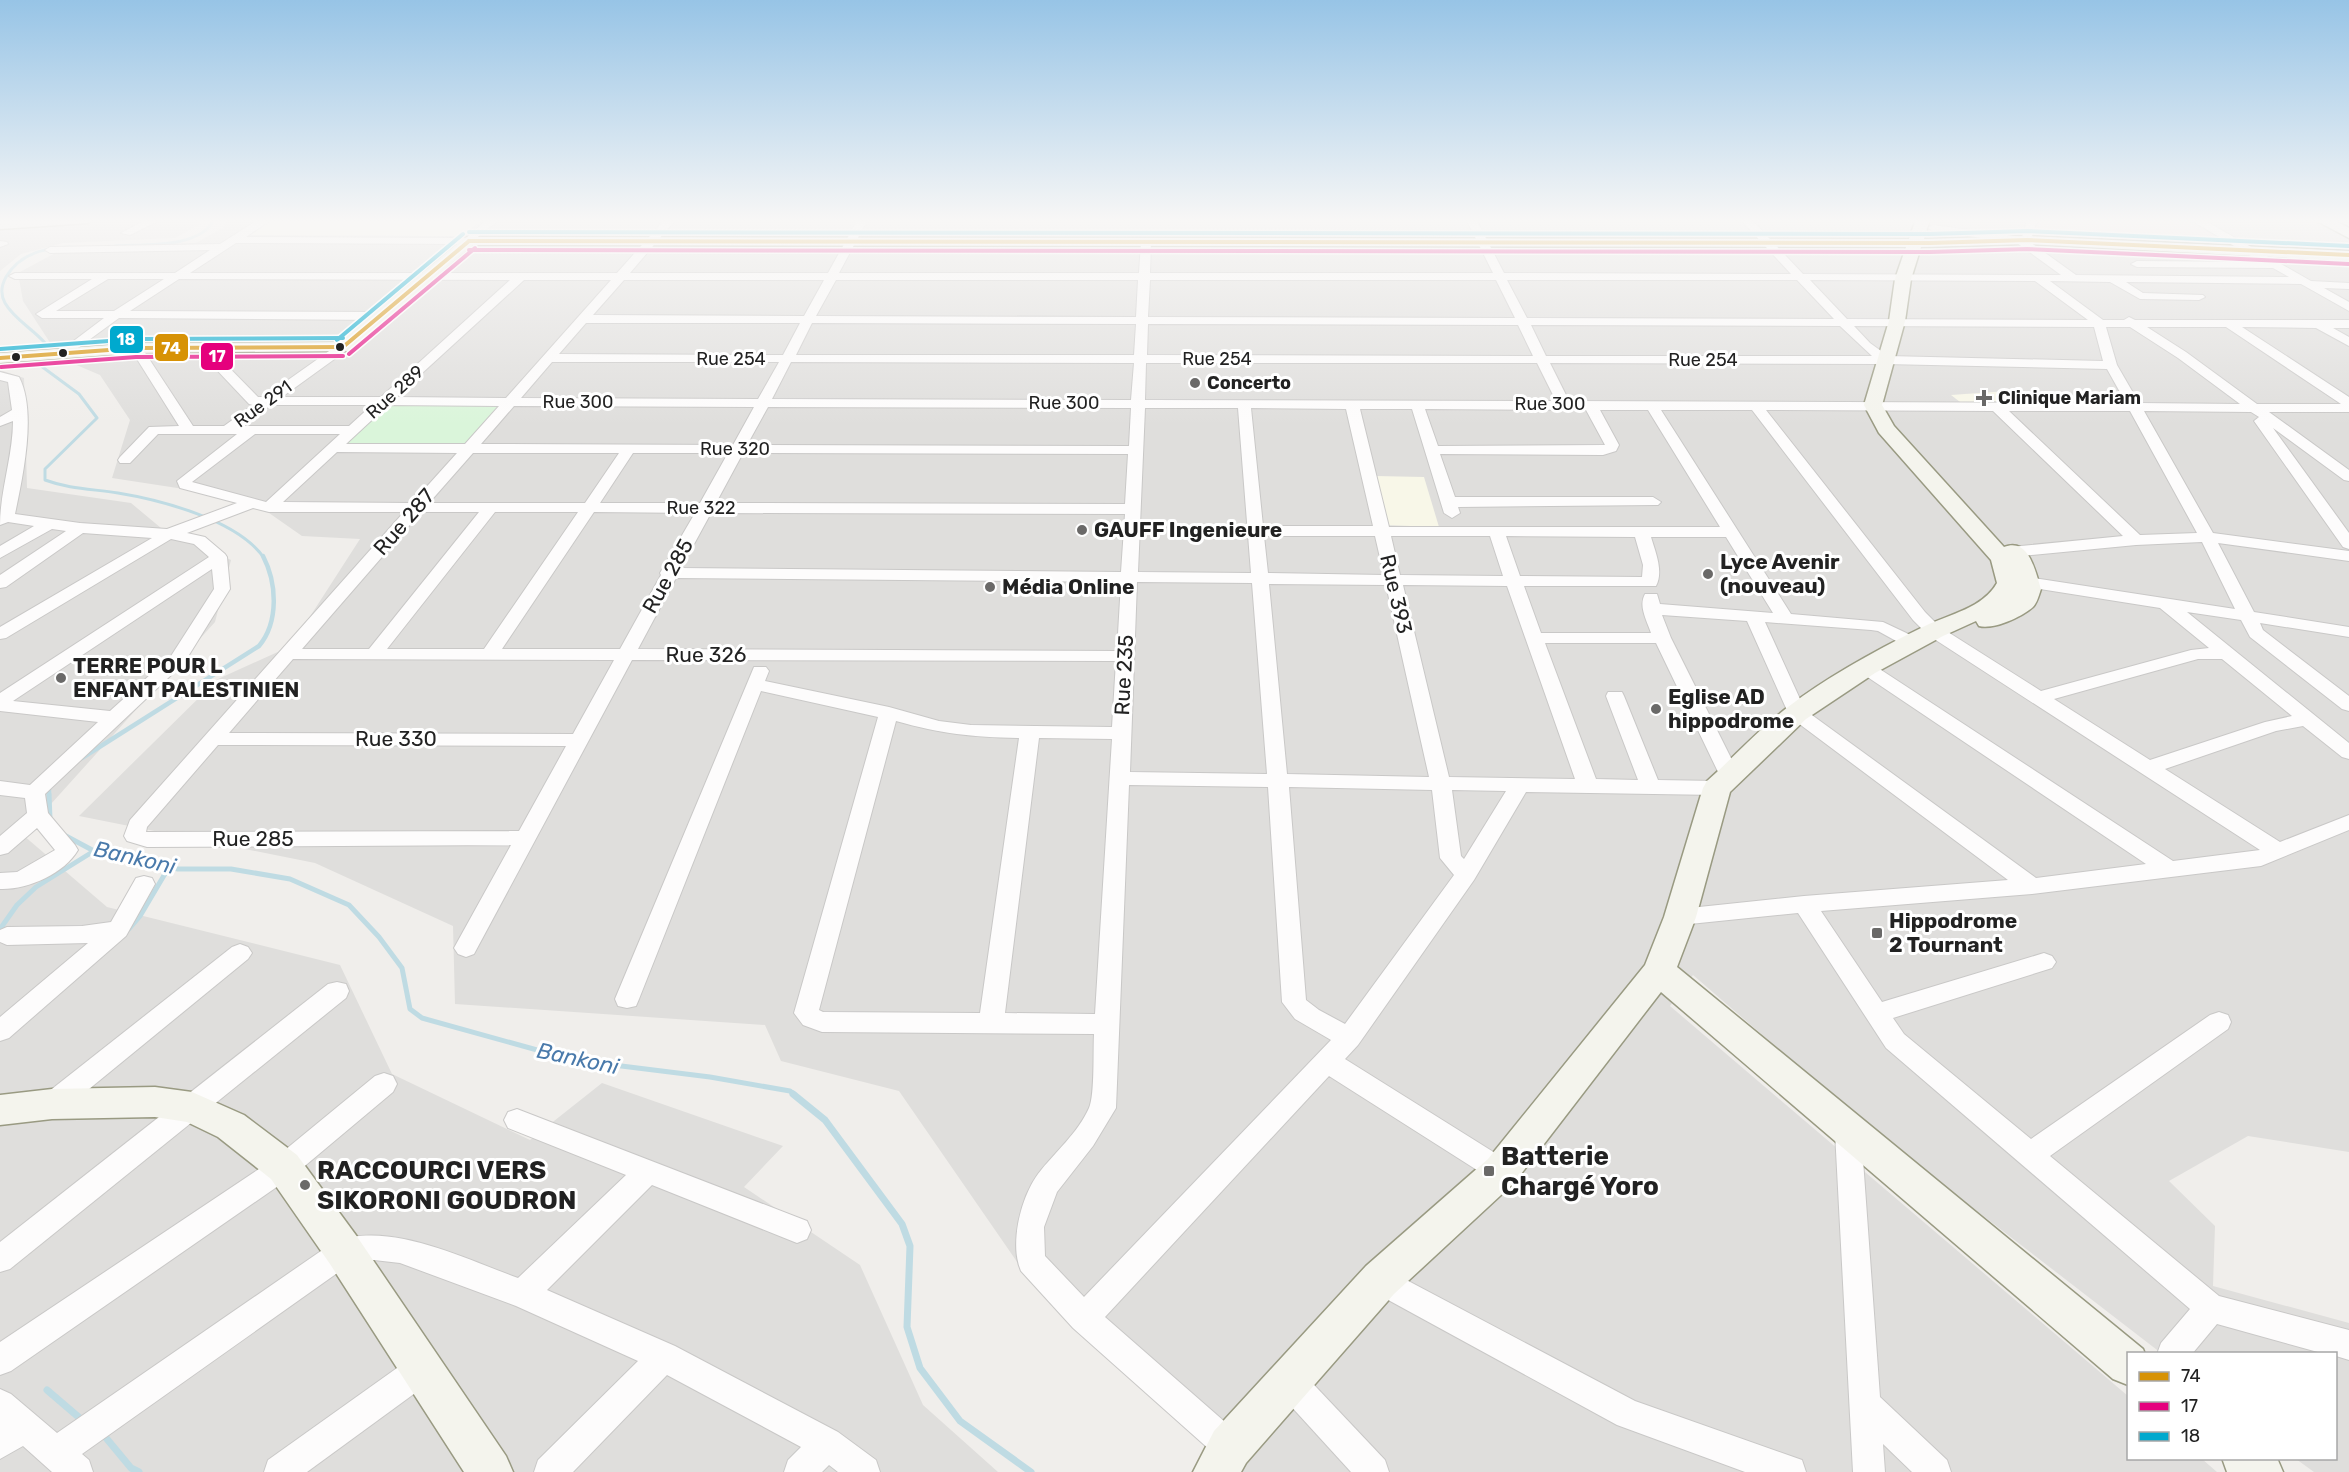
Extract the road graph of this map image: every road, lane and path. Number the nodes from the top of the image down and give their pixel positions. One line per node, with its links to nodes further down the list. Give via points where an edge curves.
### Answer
1 (85, 288): 17 (street, via 42,314)
2 (159, 288): 17 (street)
3 (413, 288): 18 (street, Rue 291)
4 (508, 288): 45 (street, Rue 289)
5 (610, 288): 19 (street, Rue 287)
6 (826, 288): 20 (street, Rue 285)
7 (1144, 288): 21 (street, Rue 235)
8 (1506, 288): 22 (street)
9 (1811, 288): 23 (street)
10 (1909, 288): 26 (street)
11 (2052, 288): 24 (street)
12 (2127, 288): 14 (street, via 2140,296)
13 (2314, 288): 15 (street)
14 (2199, 297)
15 (2345, 303)
16 (2210, 306): 27 (street, via 2152,307)
17 (114, 316): 18 (street); 35 (street)
18 (379, 316): 33 (street, Rue 291)
19 (583, 319): 20 (street); 37 (street, Rue 287)
20 (809, 319): 21 (street); 38 (street, Rue 285)
21 (1142, 320): 22 (street); 39 (street, Rue 235)
22 (1522, 320): 23 (street); 40 (street)
23 (1843, 321): 26 (street); 41 (street, via 1866,346)
24 (2098, 321): 25 (street); 26 (street); 42 (street)
25 (2129, 321): 27 (street); 60 (street)
26 (1901, 322): 41 (street)
27 (2164, 322): 28 (street)
28 (2229, 324): 29 (street); 49 (street)
29 (2319, 324): 30 (street); 31 (street)
30 (2349, 324)
31 (2349, 342)
32 (201, 346): 33 (street); 34 (street); 44 (street)
33 (343, 347): 44 (street, Rue 291)
34 (136, 348): 35 (street); 64 (street)
35 (61, 353): 36 (street)
36 (0, 358)
37 (548, 358): 38 (street, Rue 254); 46 (street, Rue 287)
38 (788, 359): 39 (street, Rue 254); 47 (street, Rue 285)
39 (1140, 359): 40 (street, Rue 254); 48 (street, Rue 235)
40 (1542, 360): 41 (street, Rue 254); 53 (street)
41 (1890, 360): 42 (street, Rue 254); 57 (street, via 1886,399)
42 (2112, 365): 58 (street)
43 (0, 376): 62 (street, via 14,380)
44 (260, 401): 45 (street, Rue 300); 65 (street, Rue 291)
45 (384, 402): 46 (street, Rue 300); 67 (street, Rue 289)
46 (510, 402): 47 (street, Rue 300); 69 (street, Rue 287)
47 (764, 402): 48 (street, Rue 300); 71 (street, Rue 285)
48 (1138, 403): 50 (street, Rue 300); 72 (street, Rue 235)
49 (2349, 403)
50 (1244, 404): 51 (street, Rue 300); 90 (street)
51 (1352, 404): 52 (street, Rue 300); 91 (street, Rue 393)
52 (1417, 404): 53 (street, Rue 300); 73 (street)
53 (1564, 404): 54 (street, Rue 300)
54 (1590, 404): 55 (street, Rue 300); 73 (street, via 1612,445 1603,451)
55 (1651, 404): 56 (street, Rue 300); 95 (street)
56 (1755, 405): 57 (street, Rue 300); 121 (street, via 1919,616)
57 (1880, 405): 59 (street, Rue 300); 101 (street)
58 (2133, 406): 59 (street, Rue 300); 60 (street, Rue 300); 97 (street)
59 (1997, 407): 98 (street)
60 (2251, 407): 61 (street, Rue 300); 77 (street); 99 (street)
61 (2349, 408)
62 (21, 411): 63 (street); 74 (street)
63 (0, 422)
64 (189, 430): 65 (street); 75 (street, via 154,430)
65 (227, 430): 66 (street)
66 (252, 430): 67 (street); 80 (street, Rue 322, via 184,482)
67 (354, 430): 68 (street, Rue 289)
68 (334, 448): 69 (street, Rue 320); 81 (street, Rue 289)
69 (469, 448): 70 (street, Rue 320); 82 (street, Rue 287)
70 (629, 449): 71 (street, Rue 320); 84 (street)
71 (738, 449): 72 (street, Rue 320); 85 (street, Rue 285)
72 (1136, 450): 86 (street, Rue 235)
73 (1432, 450): 78 (street)
74 (19, 458): 76 (street); 87 (street)
75 (125, 460)
76 (0, 469)
77 (2349, 477)
78 (1448, 502): 79 (street); 92 (street)
79 (1653, 502)
80 (244, 505): 81 (street, Rue 322); 96 (street)
81 (269, 507): 82 (street, Rue 322)
82 (416, 508): 83 (street, Rue 322); 123 (street, Rue 287)
83 (490, 508): 84 (street, Rue 322); 124 (street)
84 (589, 508): 85 (street, Rue 322); 125 (street)
85 (706, 508): 86 (street, Rue 322); 104 (street, Rue 285)
86 (1133, 509): 105 (street, Rue 235)
87 (3, 519): 88 (street)
88 (49, 524): 89 (street); 100 (street)
89 (80, 528): 96 (street); 111 (street)
90 (1256, 531): 91 (street); 106 (street)
91 (1382, 531): 92 (street); 107 (street, Rue 393)
92 (1458, 531): 93 (street)
93 (1496, 532): 94 (street); 108 (street)
94 (1642, 532): 95 (street); 110 (street, via 1651,565)
95 (1731, 532): 116 (street)
96 (169, 534): 103 (street, via 199,540); 117 (street)
97 (2207, 537): 98 (street); 102 (street); 115 (street)
98 (2136, 540): 101 (street)
99 (2349, 544)
100 (0, 553)
101 (2006, 553): 109 (street, via 2020,559)
102 (2349, 556)
103 (219, 557): 133 (street); 137 (street, via 222,589 199,629 178,659)
104 (668, 573): 105 (street); 126 (street, Rue 285)
105 (1129, 579): 106 (street); 128 (street, Rue 235)
106 (1260, 579): 107 (street); 146 (street)
107 (1393, 580): 108 (street); 148 (street, Rue 393)
108 (1513, 580): 110 (street); 119 (street)
109 (2018, 581): 112 (street); 121 (street, via 2029,589 2024,602 2001,615)
110 (1650, 582): 113 (street)
111 (0, 583)
112 (2165, 603): 115 (street); 122 (street)
113 (1651, 609): 114 (street); 120 (street)
114 (1753, 616): 116 (street); 136 (street)
115 (2249, 616): 118 (street); 134 (street, via 2256,633)
116 (1785, 618): 121 (street, via 1883,627)
117 (5, 628)
118 (2349, 632)
119 (1534, 638): 120 (street); 150 (street)
120 (1662, 638): 147 (street)
121 (1928, 638): 129 (street); 132 (street)
122 (2225, 652): 132 (street, via 2197,654); 138 (street)
123 (288, 654): 124 (street, Rue 326); 141 (street, Rue 287)
124 (374, 654): 125 (street, Rue 326)
125 (489, 655): 126 (street, Rue 326)
126 (626, 655): 127 (street, Rue 326); 142 (street, Rue 285)
127 (766, 655): 128 (street, Rue 326); 130 (street)
128 (1125, 656): 140 (street, Rue 235)
129 (1866, 668): 136 (street); 160 (street)
130 (755, 684): 135 (street); 174 (street)
131 (1615, 696): 151 (street)
132 (2038, 698): 144 (street)
133 (0, 703): 137 (street)
134 (2349, 705)
135 (889, 713): 139 (street, via 938,727); 177 (street, via 806,1013 822,1022)
136 (1797, 713): 147 (street); 164 (street)
137 (116, 718): 153 (street)
138 (2307, 719): 143 (street); 144 (street, via 2272,726)
139 (1030, 732): 140 (street); 177 (street)
140 (1122, 733): 145 (street, Rue 235)
141 (213, 739): 142 (street, Rue 330); 156 (street, Rue 287)
142 (580, 740): 157 (street, Rue 285)
143 (2349, 753)
144 (2148, 768): 159 (street)
145 (1119, 778): 146 (street); 178 (street, Rue 235)
146 (1278, 781): 148 (street); 180 (street, via 1294,1002 1304,1013)
147 (1724, 782): 151 (street); 166 (street)
148 (1441, 784): 149 (street); 161 (street, Rue 393, via 1450,858)
149 (1520, 785): 150 (street); 161 (street)
150 (1588, 786): 151 (street)
151 (1651, 787)
152 (0, 788): 153 (street)
153 (34, 792): 154 (street)
154 (38, 815): 158 (street); 162 (street, via 66,853 24,879)
155 (2349, 822): 159 (street)
156 (136, 825): 157 (street, Rue 285, via 135,836 147,840)
157 (526, 838): 169 (street, Rue 285)
158 (0, 848)
159 (2278, 851): 160 (street, via 2261,858)
160 (2169, 869): 164 (street)
161 (1466, 874): 180 (street)
162 (0, 881)
163 (144, 884): 167 (street)
164 (2032, 886): 165 (street)
165 (1804, 904): 166 (street); 175 (street)
166 (1680, 917): 172 (street)
167 (118, 930): 168 (street); 179 (street)
168 (7, 936)
169 (466, 948)
170 (240, 953): 183 (street)
171 (2044, 962): 175 (street)
172 (1659, 971): 187 (street); 190 (street)
173 (337, 991): 184 (street)
174 (627, 999)
175 (1876, 1013): 188 (street, via 1895,1041)
176 (2219, 1022): 188 (street)
177 (992, 1023): 178 (street)
178 (1107, 1024): 198 (street, Rue 235, via 1103,1108 1046,1185 1030,1227 1031,1261)
179 (0, 1031)
180 (1349, 1038): 181 (street)
181 (1328, 1062): 190 (street); 198 (street)
182 (384, 1084): 189 (street)
183 (52, 1104): 184 (street, via 155,1102); 185 (street)
184 (192, 1107): 189 (street, via 231,1126); 194 (street)
185 (0, 1110)
186 (517, 1120): 191 (street)
187 (1848, 1132): 203 (street); 206 (street)
188 (2030, 1155): 197 (street)
189 (284, 1167): 193 (street); 202 (street)
190 (1501, 1171): 195 (street)
191 (647, 1172): 192 (street); 196 (street)
192 (797, 1230)
193 (344, 1251): 196 (street, via 374,1246 400,1250); 204 (street); 212 (street)
194 (0, 1259)
195 (1380, 1280): 205 (street); 219 (street, via 1628,1414)
196 (524, 1294): 201 (street)
197 (2211, 1308): 199 (street); 200 (street)
198 (1084, 1318): 210 (street)
199 (2349, 1345)
200 (2173, 1352)
201 (664, 1357): 209 (street); 215 (street)
202 (0, 1360)
203 (2127, 1363)
204 (422, 1369): 213 (street); 214 (street)
205 (1290, 1381): 210 (street); 218 (street)
206 (1865, 1404): 220 (street); 221 (street)
207 (0, 1405): 208 (street)
208 (12, 1434): 212 (street)
209 (827, 1443): 216 (street); 217 (street)
210 (1223, 1459)
211 (2246, 1460): 222 (street)
212 (66, 1462)
213 (280, 1472)
214 (490, 1472)
215 (550, 1472)
216 (800, 1472)
217 (864, 1472)
218 (1373, 1472)
219 (1790, 1472)
220 (1869, 1472)
221 (1935, 1472)
222 (2260, 1472)

